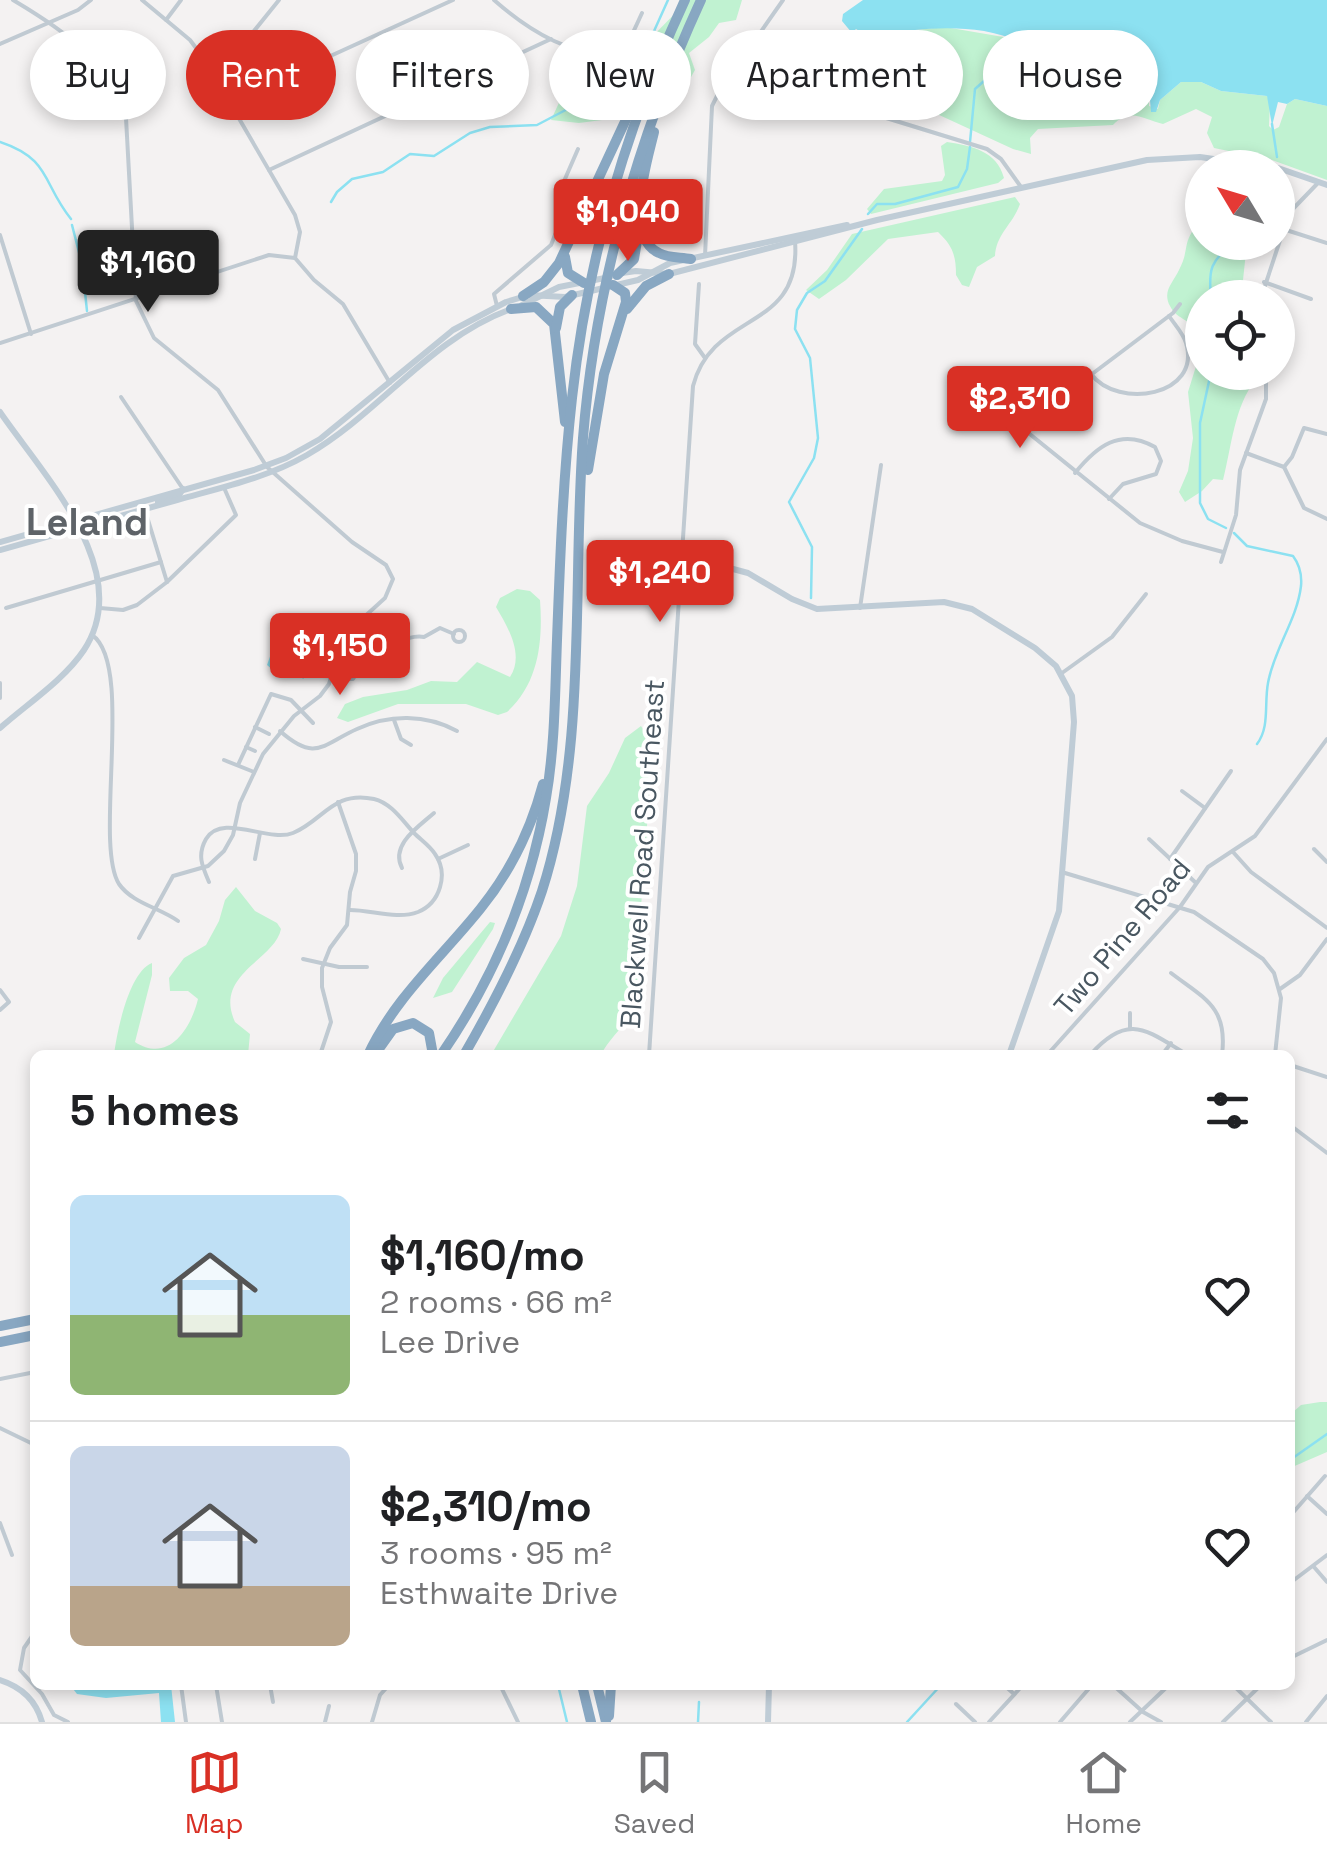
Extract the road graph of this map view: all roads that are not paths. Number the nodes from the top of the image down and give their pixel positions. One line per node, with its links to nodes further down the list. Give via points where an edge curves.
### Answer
1 (13, 0): 13 (street)
2 (92, 0): 13 (street)
3 (142, 0): 12 (street)
4 (181, 0): 12 (street)
5 (279, 0): 15 (street)
6 (453, 0): 23 (street)
7 (494, 0): 20 (street)
8 (685, 0): 14 (highway)
9 (701, 0): 17 (highway)
10 (782, 0): 18 (street)
11 (642, 12): 16 (street)
12 (166, 20): 19 (street)
13 (51, 23): 22 (street); 56 (street, via 90,55 126,118)
14 (674, 24): 41 (highway); 78 (highway, via 630,136 594,268)
15 (255, 30)
16 (635, 30)
17 (688, 30)
18 (763, 30)
19 (186, 37)
20 (549, 38)
21 (549, 40): 31 (street)
22 (0, 44)
23 (336, 53)
24 (239, 120): 31 (street)
25 (653, 120): 85 (highway, via 604,300 583,437)
26 (659, 120): 37 (highway)
27 (711, 120): 43 (street)
28 (891, 120): 35 (street, via 987,148)
29 (578, 149): 58 (street, via 558,194 568,205 551,244 494,294)
30 (1185, 158): 35 (main road)
31 (269, 170): 44 (street, via 299,224)
32 (1295, 174): 33 (main road)
33 (1318, 182): 34 (main road); 36 (street)
34 (1327, 185)
35 (1021, 187): 40 (main road)
36 (1295, 207)
37 (640, 226): 45 (highway, via 658,253); 48 (highway, via 634,259)
38 (1295, 233): 42 (street)
39 (0, 235): 63 (street)
40 (795, 239): 43 (main road); 47 (main road); 66 (street, via 794,276 782,298 728,334)
41 (570, 242): 49 (highway, via 565,268); 53 (highway, via 550,276)
42 (1327, 242)
43 (705, 256): 45 (main road)
44 (295, 258): 56 (street, via 273,254); 68 (street, via 343,304)
45 (690, 259): 46 (main road)
46 (652, 272): 47 (main road); 48 (main road, via 636,281)
47 (668, 274): 61 (highway, via 640,292)
48 (615, 280): 49 (main road); 52 (main road); 61 (highway, via 626,297)
49 (584, 283): 54 (main road)
50 (699, 284): 66 (street, Blackwell Road Southeast, via 695,344)
51 (1295, 294): 55 (street)
52 (572, 295): 54 (main road); 62 (highway, via 560,306)
53 (523, 296): 54 (main road); 58 (main road)
54 (542, 296): 59 (main road)
55 (1311, 300)
56 (136, 301): 63 (street); 76 (street, via 154,338 218,390)
57 (1180, 304): 60 (street)
58 (497, 306): 65 (main road); 68 (main road, via 453,330)
59 (511, 309): 62 (highway, via 541,310); 65 (main road)
60 (1169, 316): 67 (street); 67 (street, via 1188,356 1168,386 1132,394 1103,387)
61 (622, 319): 85 (highway, via 598,401)
62 (556, 330): 78 (highway)
63 (31, 334): 64 (street)
64 (0, 343)
65 (444, 345): 68 (main road)
66 (706, 358): 89 (street, Blackwell Road Southeast, via 692,392)
67 (1091, 374): 77 (street, via 1026,428)
68 (391, 384): 76 (main road)
69 (1266, 390): 73 (street)
70 (121, 397): 80 (street)
71 (0, 412): 84 (main road)
72 (1327, 434): 75 (street, via 1304,428)
73 (1246, 453): 75 (street); 88 (street)
74 (881, 466): 97 (street)
75 (1284, 467): 83 (street, via 1302,505)
76 (269, 469): 79 (main road); 80 (main road); 98 (street, via 390,569 390,592)
77 (1075, 473): 81 (street); 81 (street, via 1108,442 1155,447 1156,474 1123,484)
78 (565, 484): 111 (highway)
79 (224, 487): 82 (main road); 93 (street, via 235,518)
80 (183, 489): 82 (main road); 84 (main road)
81 (1109, 499): 88 (street, via 1155,530)
82 (142, 510): 84 (main road); 90 (street)
83 (1327, 519)
84 (77, 524): 86 (main road); 87 (main road); 92 (main road)
85 (580, 525): 165 (highway, via 561,806 543,888 512,964)
86 (0, 542)
87 (0, 550)
88 (1224, 552): 91 (street)
89 (681, 555): 97 (main road, via 748,573 817,609); 166 (street, Blackwell Road Southeast)
90 (161, 562): 92 (street); 93 (street)
91 (1221, 562)
92 (99, 578): 95 (street); 96 (main road)
93 (167, 582): 96 (street, via 136,605)
94 (1146, 594): 102 (street, via 1112,636)
95 (6, 608)
96 (100, 608): 100 (main road)
97 (860, 608): 102 (main road, via 964,606 1036,648)
98 (363, 618): 99 (street, via 397,640 440,628); 101 (street)
99 (454, 634)
100 (92, 635): 110 (main road, via 71,665); 143 (street, via 102,645 113,719 113,868 127,893)
101 (334, 672): 103 (street); 106 (street, via 320,696)
102 (1062, 674): 140 (main road, via 1074,711)
103 (342, 676)
104 (0, 683): 105 (street)
105 (0, 698)
106 (301, 709): 108 (street); 109 (street, via 271,694); 112 (street)
107 (394, 720): 112 (street, via 363,726 320,749 302,747); 113 (street, via 420,718); 116 (street, via 401,739)
108 (313, 723)
109 (254, 727): 114 (street); 117 (street)
110 (0, 728)
111 (553, 729): 161 (highway, via 540,795 513,860 481,908 398,1003); 164 (highway, via 541,825 516,910)
112 (280, 731): 122 (street)
113 (456, 732)
114 (270, 734)
115 (1327, 739): 133 (street, Two Pine Road, via 1260,830)
116 (412, 745)
117 (246, 746): 118 (street); 120 (street)
118 (256, 751)
119 (224, 760): 120 (street)
120 (238, 765): 122 (street)
121 (1231, 771): 125 (street)
122 (254, 772): 127 (street)
123 (1182, 791): 125 (street)
124 (338, 802): 128 (street, via 380,801); 129 (street, via 295,832); 145 (street, via 357,860)
125 (1205, 808): 136 (street)
126 (434, 814): 128 (street)
127 (234, 828): 129 (street); 138 (street, via 224,852); 138 (street, via 208,836 200,853)
128 (413, 832): 135 (street); 139 (street, via 399,853)
129 (260, 833): 134 (street)
130 (1149, 839): 136 (street)
131 (468, 845): 135 (street)
132 (1314, 849): 137 (street)
133 (1233, 852): 142 (street, Two Pine Road, via 1211,863); 147 (street)
134 (255, 859)
135 (438, 859): 145 (street, via 441,884 426,907 400,914)
136 (1170, 859): 142 (street)
137 (1327, 862)
138 (203, 868): 141 (street); 143 (street, via 173,876)
139 (402, 868)
140 (1063, 873): 144 (street); 167 (main road, via 1055,928)
141 (209, 882)
142 (1196, 883): 144 (street, Two Pine Road)
143 (155, 907): 146 (street); 148 (street)
144 (1180, 907): 154 (street, via 1206,917 1262,959); 168 (street, Two Pine Road)
145 (350, 910): 151 (street)
146 (178, 921)
147 (1327, 928)
148 (140, 938)
149 (1327, 939): 154 (street, via 1300,976)
150 (303, 958): 151 (street)
151 (322, 964): 152 (street); 160 (street, via 331,1022)
152 (367, 966)
153 (1172, 973): 172 (street, via 1217,1010)
154 (1280, 988): 173 (street)
155 (0, 990): 156 (street, via 9,1002)
156 (0, 1010)
157 (1130, 1013): 158 (street)
158 (1130, 1028): 159 (street); 169 (street)
159 (1171, 1043): 170 (street); 171 (street)
160 (322, 1050)
161 (374, 1050)
162 (376, 1050): 163 (highway, via 408,1023 429,1033)
163 (432, 1050)
164 (445, 1050)
165 (465, 1050)
166 (650, 1050)
167 (1011, 1050)
168 (1051, 1050)
169 (1095, 1050)
170 (1166, 1050)
171 (1181, 1050)
172 (1222, 1050)
173 (1275, 1050)
174 (1295, 1067): 175 (street)
175 (1327, 1077)
176 (1295, 1129): 177 (street)
177 (1327, 1153)
178 (30, 1320): 179 (highway)
179 (0, 1326)
180 (30, 1336): 181 (highway)
181 (0, 1342)
182 (30, 1373): 183 (street)
183 (0, 1379)
184 (0, 1428): 185 (street)
185 (30, 1443)
186 (1325, 1476): 187 (street)
187 (1308, 1496): 188 (street); 189 (street)
188 (1295, 1510)
189 (1327, 1514)
190 (0, 1523): 191 (street)
191 (12, 1555)
192 (1327, 1555): 193 (street)
193 (1314, 1567): 194 (street); 195 (street)
194 (1295, 1579)
195 (1327, 1582)
196 (30, 1639): 200 (street, via 20,1670)
197 (1327, 1640): 198 (street)
198 (1295, 1656)
199 (0, 1680): 226 (main road, via 26,1693)
200 (30, 1681)
201 (38, 1690): 227 (street, via 54,1716)
202 (182, 1690): 228 (street)
203 (217, 1690): 229 (street)
204 (271, 1690): 221 (street)
205 (384, 1690): 231 (street)
206 (502, 1690): 232 (street)
207 (583, 1690): 233 (highway)
208 (598, 1690): 234 (highway)
209 (611, 1690): 234 (highway)
210 (770, 1690): 235 (main road)
211 (1010, 1690): 218 (street)
212 (1018, 1690): 218 (street)
213 (1088, 1690): 238 (street)
214 (1119, 1690): 224 (street)
215 (1164, 1690): 224 (street)
216 (1239, 1690): 220 (street)
217 (1257, 1690): 220 (street)
218 (1014, 1694): 237 (street)
219 (1327, 1696): 242 (street)
220 (1249, 1700): 240 (street); 241 (street)
221 (272, 1702)
222 (956, 1704): 236 (street)
223 (329, 1706): 230 (street)
224 (1143, 1712): 225 (street); 239 (street)
225 (1133, 1721)
226 (42, 1722)
227 (68, 1722)
228 (186, 1722)
229 (222, 1722)
230 (325, 1722)
231 (372, 1722)
232 (518, 1722)
233 (591, 1722)
234 (608, 1722)
235 (768, 1722)
236 (974, 1722)
237 (988, 1722)
238 (1060, 1722)
239 (1160, 1722)
240 (1223, 1722)
241 (1270, 1722)
242 (1306, 1722)

